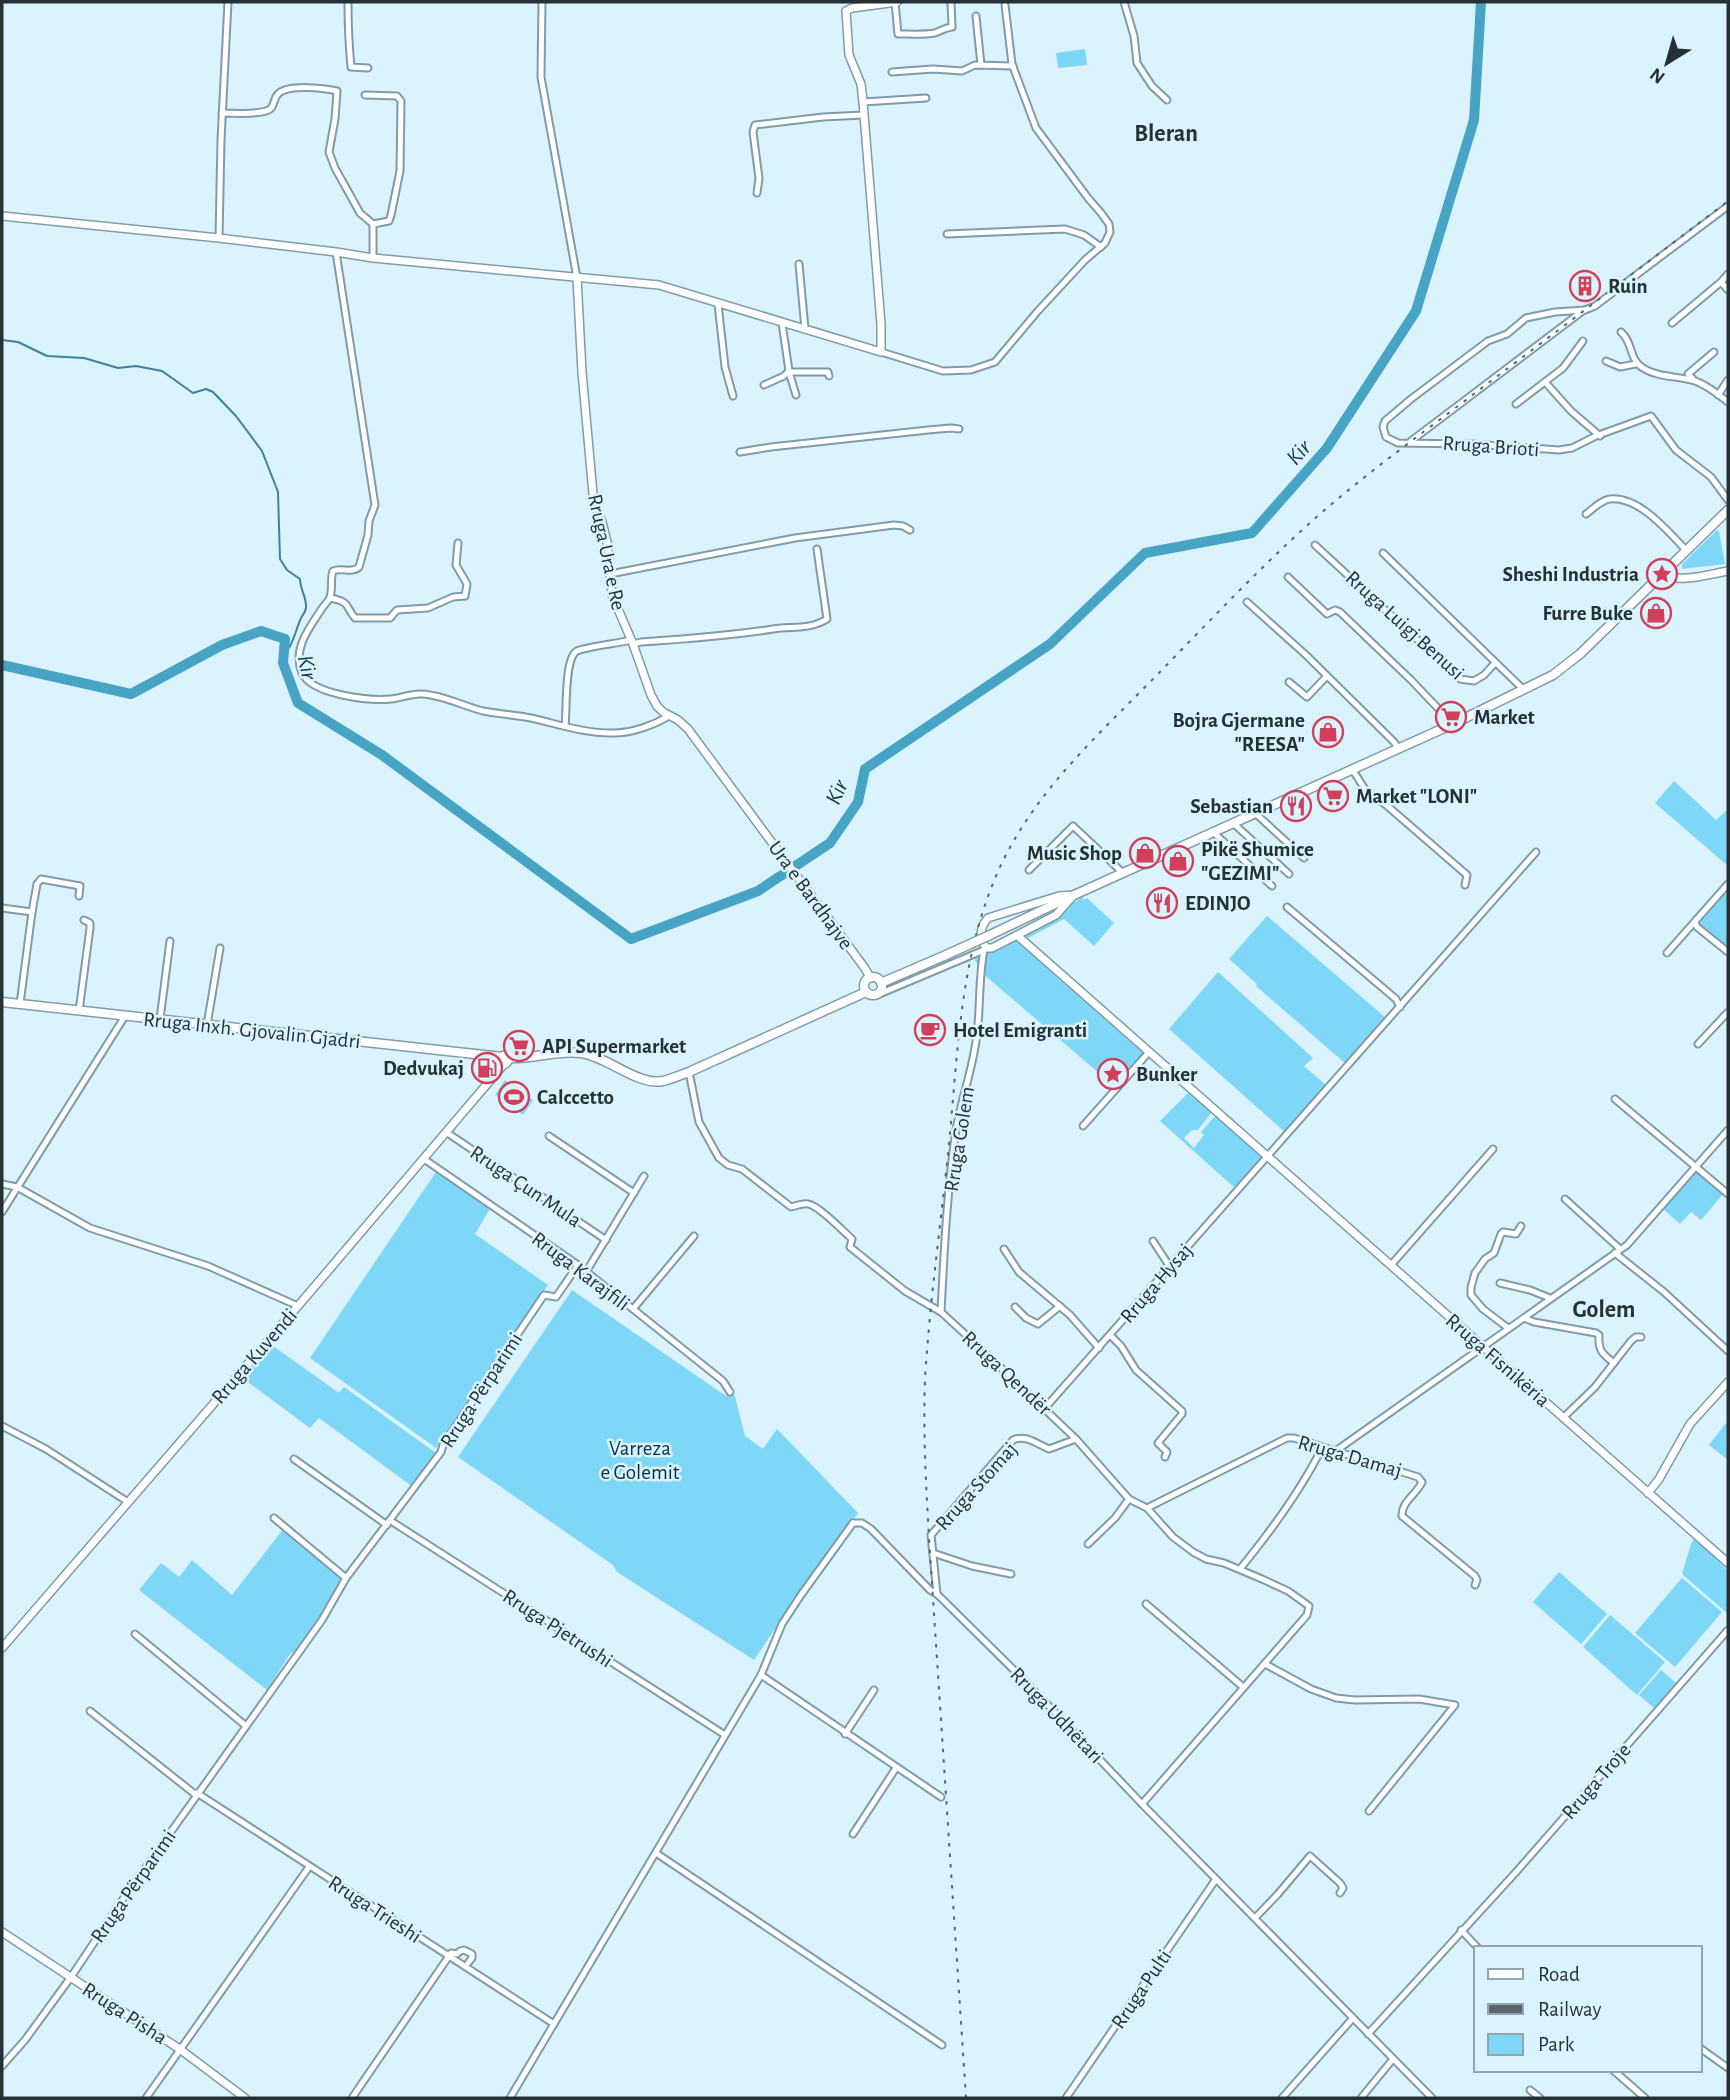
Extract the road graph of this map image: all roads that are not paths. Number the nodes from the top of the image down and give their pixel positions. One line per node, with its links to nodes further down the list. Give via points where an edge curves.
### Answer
1 (228, 2): 17 (street)
2 (348, 2): 11 (street, via 351,67)
3 (542, 2): 30 (street, via 541,77)
4 (896, 2): 5 (street, via 898,34 908,34 936,33 951,27); 16 (street, via 846,11 849,55)
5 (951, 2)
6 (1125, 2): 15 (street, via 1137,63)
7 (1004, 5): 10 (street)
8 (976, 16): 9 (street)
9 (981, 65): 10 (street); 12 (street, via 962,71)
10 (1013, 66): 25 (street, via 1036,128 1109,224 1110,232)
11 (368, 68)
12 (892, 72)
13 (366, 94): 22 (street, via 397,96 401,101 396,198 389,220)
14 (926, 98): 16 (street)
15 (1167, 100)
16 (863, 102): 18 (street)
17 (222, 113): 22 (street, via 267,111 280,92 292,89 337,91 329,152 360,213); 24 (street)
18 (864, 115): 19 (street, via 755,125); 40 (street)
19 (758, 194)
20 (1728, 206): 34 (street, via 1602,302)
21 (2, 216): 24 (street)
22 (373, 224): 27 (street)
23 (947, 234): 25 (street, via 1065,229)
24 (219, 238): 26 (street)
25 (1101, 247): 40 (street, via 995,362 971,370 943,371)
26 (336, 251): 27 (street); 72 (street, via 375,505 359,567 333,571)
27 (373, 258): 30 (street)
28 (799, 264): 37 (street)
29 (1728, 274): 31 (street)
30 (577, 278): 33 (street, via 659,285); 69 (street, Rruga Ura e Re, via 594,505 602,522)
31 (1721, 282): 32 (street); 36 (street)
32 (1728, 290)
33 (718, 303): 35 (street); 52 (street)
34 (1584, 310): 57 (street); 57 (street, Rruga Brioti, via 1526,318 1507,334 1481,345 1385,421 1386,437)
35 (782, 323): 37 (street); 44 (street)
36 (1672, 323)
37 (805, 330): 40 (street)
38 (1621, 332): 43 (street)
39 (1583, 341): 48 (street, Rruga Brioti, via 1563,369)
40 (881, 352)
41 (1714, 352): 46 (street, via 1688,374)
42 (1606, 361): 43 (street, via 1624,368)
43 (1636, 364): 46 (street, via 1656,375)
44 (789, 372): 45 (street, via 828,372); 49 (street); 50 (street)
45 (829, 376)
46 (1693, 380): 51 (street)
47 (1728, 380): 51 (street)
48 (1545, 382): 54 (street, Rruga Brioti); 56 (street)
49 (764, 385)
50 (796, 395)
51 (1718, 395): 53 (street)
52 (733, 396)
53 (1728, 402)
54 (1516, 404)
55 (959, 429): 58 (street)
56 (1600, 436): 57 (street, Rruga Brioti, via 1559,450); 59 (street, Rruga Brioti, via 1651,416 1676,450 1711,477)
57 (1410, 442)
58 (740, 452)
59 (1728, 500)
60 (1728, 510): 66 (main road)
61 (1586, 514): 66 (street, via 1611,498 1638,506 1649,512)
62 (910, 530): 69 (street, via 894,525 795,538)
63 (458, 543): 72 (street, via 456,565 467,584 465,596 428,608 397,610 390,618 355,618 349,606)
64 (1315, 545): 75 (street, Rruga Luigj Benusi, via 1460,679 1474,681)
65 (817, 549): 74 (street, via 827,619 821,623)
66 (1684, 552): 70 (main road)
67 (1383, 553): 75 (street, Rruga Luigj Benusi)
68 (1728, 572): 70 (street, via 1680,579)
69 (610, 574): 74 (street, Rruga Ura e Re, via 612,595)
70 (1662, 574): 78 (main road, via 1563,669)
71 (1288, 578): 80 (street, via 1327,614 1340,612)
72 (330, 598): 81 (street, via 308,629 300,652 301,670 316,685 371,699 419,693)
73 (1247, 602): 76 (street)
74 (632, 642): 79 (street, Rruga Ura e Re, via 651,695); 81 (street, via 579,650 572,656)
75 (1495, 663): 78 (street, Rruga Luigj Benusi)
76 (1327, 676): 77 (street, via 1307,697); 82 (street)
77 (1289, 682)
78 (1524, 690): 80 (main road)
79 (669, 716): 81 (street, via 614,733); 85 (street, Rruga Ura e Re, via 688,729)
80 (1453, 724): 82 (main road)
81 (565, 726)
82 (1399, 749): 83 (main road)
83 (1352, 769): 84 (main road); 94 (street, via 1371,797 1467,876)
84 (1255, 813): 86 (main road); 89 (street)
85 (758, 823): 111 (street, Ura e Bardhajve)
86 (1233, 823): 87 (main road); 92 (street)
87 (1213, 832): 91 (main road); 95 (street)
88 (1536, 852): 117 (street)
89 (1304, 858)
90 (1029, 870): 91 (street, via 1073,826)
91 (1123, 873): 97 (main road)
92 (1289, 874)
93 (1728, 884): 102 (street)
94 (1465, 885)
95 (1272, 886)
96 (79, 895): 100 (street, via 80,886 41,879)
97 (1074, 895): 103 (street, via 1056,915); 106 (street, via 988,918 981,937); 112 (main road, bridge)
98 (1287, 907): 117 (street)
99 (2, 908): 100 (street)
100 (32, 912): 116 (street)
101 (84, 920): 118 (street, via 90,928)
102 (1695, 922): 107 (street); 108 (street)
103 (1018, 936): 106 (street); 124 (street, Rruga Fisnikëria)
104 (170, 941): 121 (street)
105 (220, 948): 122 (street)
106 (986, 949): 109 (street); 110 (street, Rruga Golem)
107 (1667, 953)
108 (1728, 953)
109 (971, 956): 110 (street); 114 (street)
110 (981, 966): 159 (street, Rruga Golem, via 976,1043 956,1130)
111 (870, 978): 112 (main road); 113 (main road, via 864,982)
112 (881, 983): 114 (main road)
113 (866, 992): 114 (main road); 126 (main road, Rruga Inxh. Gjovalin Gjadri)
114 (877, 995)
115 (2, 1002): 116 (main road, Rruga Inxh. Gjovalin Gjadri)
116 (20, 1004): 118 (main road, Rruga Inxh. Gjovalin Gjadri)
117 (1400, 1007): 133 (street)
118 (79, 1011): 120 (main road, Rruga Inxh. Gjovalin Gjadri)
119 (1728, 1012): 123 (street)
120 (125, 1016): 121 (main road, Rruga Inxh. Gjovalin Gjadri); 138 (street)
121 (160, 1019): 122 (main road, Rruga Inxh. Gjovalin Gjadri)
122 (207, 1025): 125 (main road, Rruga Inxh. Gjovalin Gjadri)
123 (1698, 1044)
124 (1149, 1052): 128 (street); 133 (street, Rruga Fisnikëria)
125 (506, 1059): 126 (main road, Rruga Inxh. Gjovalin Gjadri, via 557,1052 587,1054 654,1081); 130 (street, Rruga Kuvendi)
126 (688, 1072): 159 (street, Rruga Qendër, via 699,1122 723,1162 742,1169 791,1207 811,1205 852,1239 850,1247 874,1267)
127 (1615, 1099): 135 (street)
128 (1083, 1126)
129 (1728, 1130): 135 (street)
130 (446, 1132): 134 (street, Rruga Kuvendi); 145 (street, Rruga Çun Mula)
131 (549, 1136): 139 (street)
132 (1493, 1149): 150 (street)
133 (1268, 1157): 150 (street, Rruga Fisnikëria); 151 (street, Rruga Hysaj)
134 (424, 1159): 149 (street, Rruga Karajfili); 155 (street, Rruga Kuvendi)
135 (1696, 1167): 140 (street); 148 (street)
136 (644, 1177): 139 (street, Rruga Çun Mula)
137 (2, 1184): 138 (street)
138 (17, 1187): 142 (street); 155 (street, via 90,1228 208,1266)
139 (634, 1193): 145 (street, Rruga Çun Mula)
140 (1728, 1194)
141 (1565, 1199): 148 (street)
142 (2, 1212)
143 (1521, 1226): 161 (street, via 1516,1234 1501,1234 1471,1287 1477,1304)
144 (694, 1236): 158 (street)
145 (606, 1240): 152 (street, Rruga Çun Mula)
146 (1153, 1241): 151 (street)
147 (1004, 1249): 156 (street, via 1019,1272)
148 (1618, 1251): 154 (street); 166 (street)
149 (578, 1265): 152 (street, Rruga Karajfili); 183 (street, Rruga Përparimi, via 556,1297 544,1295)
150 (1391, 1265): 164 (street, Rruga Fisnikëria)
151 (1170, 1267): 162 (street, Rruga Hysaj)
152 (586, 1272): 158 (street, Rruga Karajfili)
153 (1500, 1283): 154 (street)
154 (1550, 1298): 160 (street)
155 (298, 1306): 180 (street, Rruga Kuvendi)
156 (1060, 1306): 157 (street, via 1038,1324); 165 (street)
157 (1014, 1307)
158 (632, 1309): 169 (street, Rruga Karajfili, via 723,1381)
159 (941, 1312): 170 (street, Rruga Qendër)
160 (1523, 1317): 161 (street); 167 (street, via 1596,1333 1602,1354)
161 (1508, 1328): 164 (street)
162 (1110, 1335): 165 (street, Rruga Hysaj); 176 (street, via 1136,1370 1182,1411 1158,1443 1167,1452)
163 (1641, 1337): 167 (street, via 1631,1341)
164 (1482, 1346): 171 (street, Rruga Fisnikëria); 175 (street)
165 (1099, 1348): 170 (street, Rruga Hysaj)
166 (1728, 1351)
167 (1614, 1363): 171 (street)
168 (1728, 1382): 178 (street, via 1690,1424)
169 (730, 1392)
170 (1045, 1409): 173 (street, Rruga Qendër)
171 (1563, 1418): 178 (street, Rruga Fisnikëria)
172 (2, 1426): 180 (street)
173 (1076, 1439): 179 (street, Rruga Qendër); 185 (street, Rruga Stomaj, via 1049,1449 1026,1438 1013,1440 931,1535)
174 (1322, 1448): 175 (street, Rruga Damaj); 181 (street, Rruga Damaj, via 1287,1438); 187 (street, via 1275,1525)
175 (1337, 1450): 190 (street, Rruga Damaj, via 1418,1476 1420,1488 1402,1507 1402,1516 1475,1576)
176 (1165, 1457)
177 (294, 1459): 183 (street)
178 (1648, 1493): 186 (street, Rruga Fisnikëria)
179 (1129, 1499): 181 (street, Rruga Qendër); 184 (street)
180 (128, 1502): 195 (street, Rruga Kuvendi)
181 (1147, 1508): 187 (street, Rruga Qendër, via 1172,1537 1193,1552)
182 (274, 1518): 189 (street)
183 (389, 1523): 189 (street, Rruga Përparimi); 203 (street, Rruga Pjetrushi)
184 (1088, 1545)
185 (933, 1553): 188 (street, Rruga Stomaj); 191 (street, Rruga Stomaj)
186 (1728, 1563)
187 (1240, 1569): 196 (street, Rruga Qendër, via 1309,1606 1307,1615)
188 (1012, 1574)
189 (346, 1578): 201 (street, Rruga Përparimi, via 322,1620)
190 (1475, 1585)
191 (937, 1594): 197 (street, Rruga Udhëtari, via 871,1529 852,1522 782,1624); 207 (street, Rruga Udhëtari)
192 (1146, 1604): 198 (street)
193 (1728, 1630): 215 (street, Rruga Troje)
194 (135, 1634): 201 (street)
195 (2, 1648)
196 (1265, 1664): 198 (street, Rruga Qendër); 208 (street, via 1336,1698 1419,1699 1455,1705)
197 (761, 1675): 202 (street); 203 (street)
198 (1243, 1687): 207 (street, Rruga Qendër)
199 (874, 1690): 202 (street)
200 (90, 1711): 205 (street)
201 (246, 1726): 205 (street, Rruga Përparimi)
202 (845, 1734): 204 (street)
203 (725, 1735): 210 (street)
204 (897, 1768): 206 (street); 209 (street)
205 (197, 1794): 211 (street, Rruga Trieshi); 220 (street, Rruga Përparimi)
206 (941, 1797)
207 (1142, 1804): 212 (street, Rruga Udhëtari)
208 (1369, 1811)
209 (852, 1834)
210 (656, 1853): 222 (street); 224 (street)
211 (309, 1867): 218 (street, Rruga Trieshi); 225 (street)
212 (1216, 1879): 214 (street, Rruga Udhëtari); 236 (street, Rruga Pulti)
213 (1340, 1893): 214 (street, via 1340,1884 1310,1856)
214 (1255, 1918): 221 (street, Rruga Udhëtari)
215 (1461, 1930): 217 (street); 223 (street, Rruga Troje)
216 (2, 1932): 220 (street, Rruga Pisha)
217 (1476, 1946)
218 (448, 1956): 219 (street, via 468,1951 472,1958); 222 (street, Rruga Trieshi); 234 (street)
219 (468, 1963)
220 (71, 1978): 225 (street, Rruga Pisha); 228 (street, Rruga Përparimi)
221 (1353, 2018): 223 (street, Rruga Udhëtari); 237 (street)
222 (554, 2024): 235 (street)
223 (1368, 2034): 227 (street, Rruga Udhëtari)
224 (942, 2045)
225 (181, 2050): 232 (street); 233 (street, Rruga Pisha)
226 (1702, 2050): 229 (street)
227 (1394, 2059): 238 (street); 239 (street, Rruga Udhëtari)
228 (2, 2066)
229 (1728, 2068)
230 (1615, 2072): 241 (street)
231 (1530, 2090): 240 (street)
232 (146, 2098)
233 (245, 2098)
234 (352, 2098)
235 (510, 2098)
236 (1066, 2098)
237 (1282, 2098)
238 (1361, 2098)
239 (1432, 2098)
240 (1540, 2098)
241 (1645, 2098)

